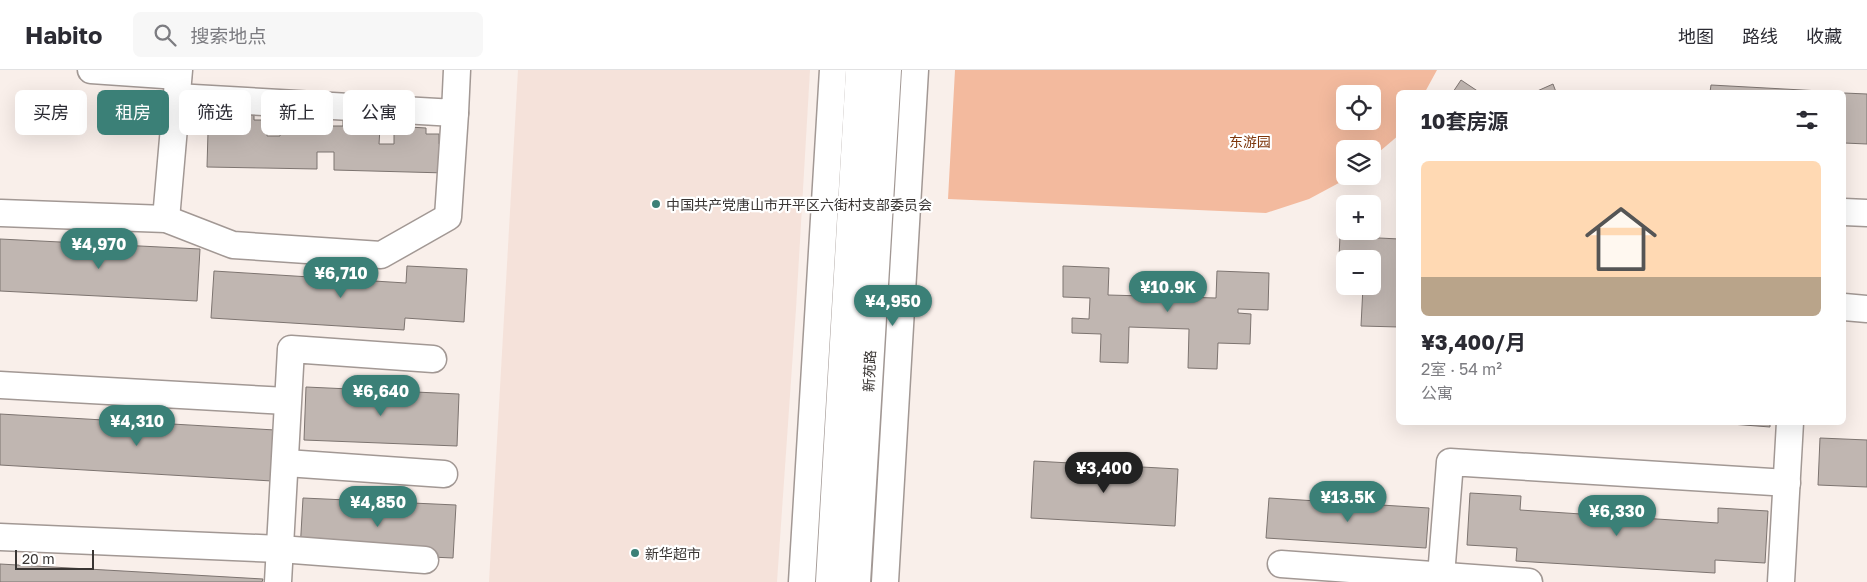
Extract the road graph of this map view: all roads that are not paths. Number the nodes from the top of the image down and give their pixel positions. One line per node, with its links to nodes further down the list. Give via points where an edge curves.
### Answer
1 (91, 70): 7 (street)
2 (457, 70): 8 (street)
3 (833, 70): 28 (street)
4 (860, 70): 29 (main road, 新苑路)
5 (887, 70): 30 (main road, 新苑路)
6 (915, 70): 31 (street)
7 (178, 81): 8 (street); 12 (street)
8 (455, 113): 12 (street, via 448,217 381,255 233,245)
9 (1846, 212): 11 (street)
10 (0, 213): 12 (street)
11 (1867, 213)
12 (166, 220)
13 (1846, 307): 14 (street)
14 (1867, 309)
15 (433, 358): 17 (street, via 291,349)
16 (0, 385): 17 (street)
17 (287, 401): 19 (street)
18 (1790, 425): 21 (street)
19 (286, 463): 20 (street); 23 (street)
20 (444, 474)
21 (1786, 483): 26 (street, via 1450,462); 33 (street)
22 (0, 538): 23 (street)
23 (280, 549): 24 (street); 27 (street)
24 (425, 560)
25 (1281, 564): 26 (street)
26 (1441, 576): 32 (street)
27 (278, 582)
28 (802, 582)
29 (830, 582)
30 (856, 582)
31 (884, 582)
32 (1529, 582)
33 (1782, 582)

